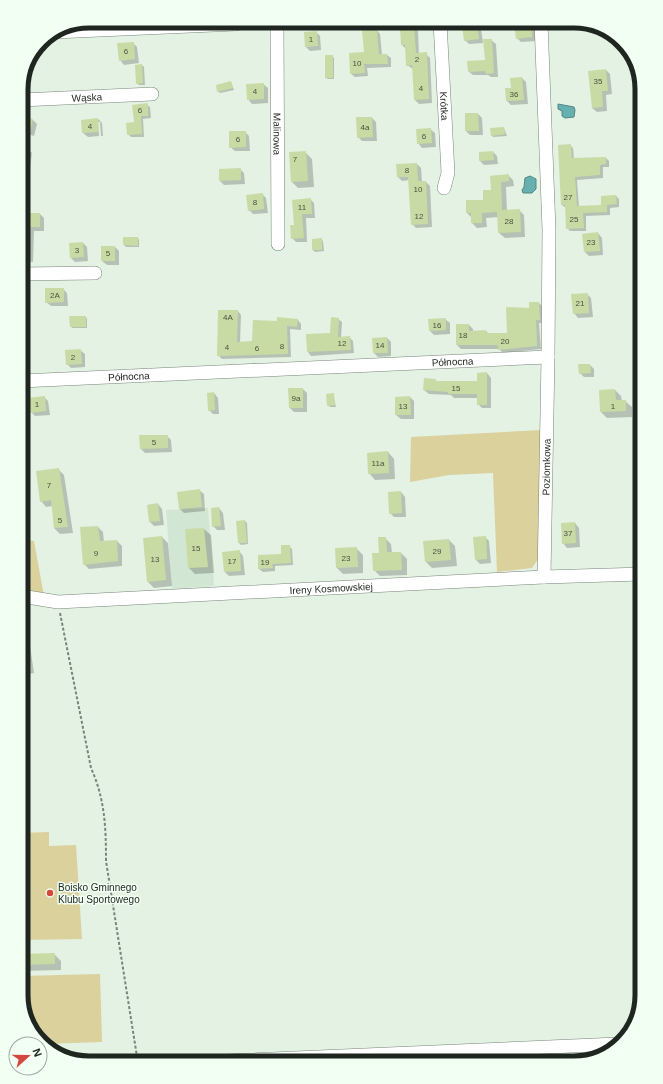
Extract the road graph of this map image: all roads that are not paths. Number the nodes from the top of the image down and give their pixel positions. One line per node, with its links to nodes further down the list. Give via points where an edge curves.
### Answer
1 (145, 28): 5 (street)
2 (277, 28): 9 (street, Malinowa)
3 (440, 28): 8 (street, Krótka, via 448,173)
4 (541, 28): 12 (street, via 548,199)
5 (68, 31)
6 (152, 94): 7 (street, Wąska)
7 (28, 100)
8 (444, 188)
9 (278, 244)
10 (95, 273): 11 (street)
11 (28, 274)
12 (548, 357): 13 (street, Północna); 15 (street, Poziomkowa)
13 (28, 381)
14 (635, 574): 15 (street, Ireny Kosmowskiej)
15 (544, 577): 16 (street, Ireny Kosmowskiej, via 58,602)
16 (28, 597)
17 (610, 1044): 18 (street)
18 (340, 1056)

